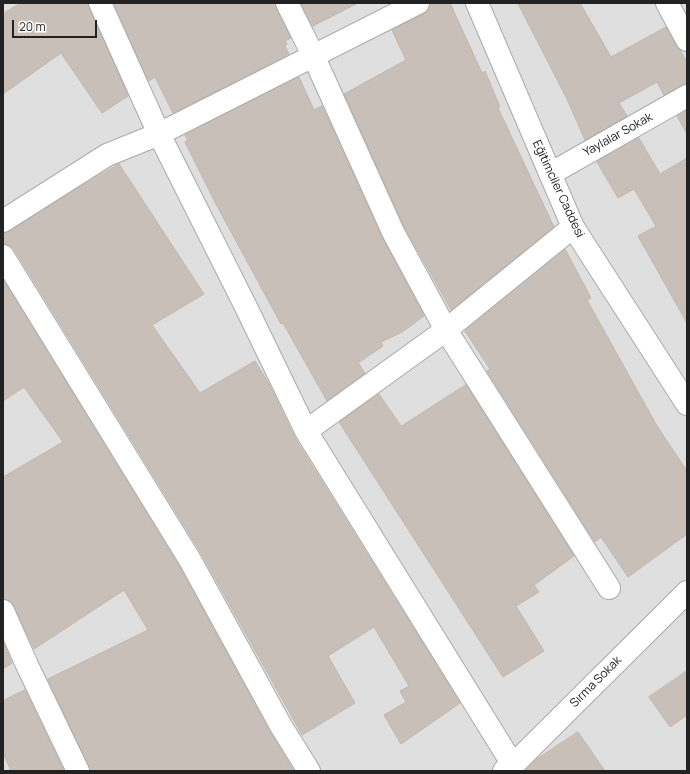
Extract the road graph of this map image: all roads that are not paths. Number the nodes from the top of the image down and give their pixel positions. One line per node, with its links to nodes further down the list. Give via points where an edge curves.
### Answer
1 (100, 3): 9 (street)
2 (287, 3): 7 (street)
3 (418, 3): 7 (street)
4 (477, 3): 10 (street, Eğitimciler Caddesi)
5 (667, 3): 6 (street)
6 (687, 40)
7 (313, 54): 9 (street); 14 (street, via 394,232)
8 (687, 96): 10 (street, Yaylalar Sokak)
9 (158, 134): 11 (street, via 107,155); 16 (street)
10 (550, 174): 12 (street, Eğitimciler Caddesi)
11 (3, 221)
12 (573, 227): 14 (street); 15 (street, Eğitimciler Caddesi)
13 (3, 256): 22 (street, via 190,560)
14 (446, 330): 16 (street); 17 (street)
15 (687, 404)
16 (306, 431): 20 (street)
17 (609, 588)
18 (687, 592): 20 (street, Sırma Sokak)
19 (3, 611): 21 (street)
20 (508, 768)
21 (78, 771)
22 (308, 771)

